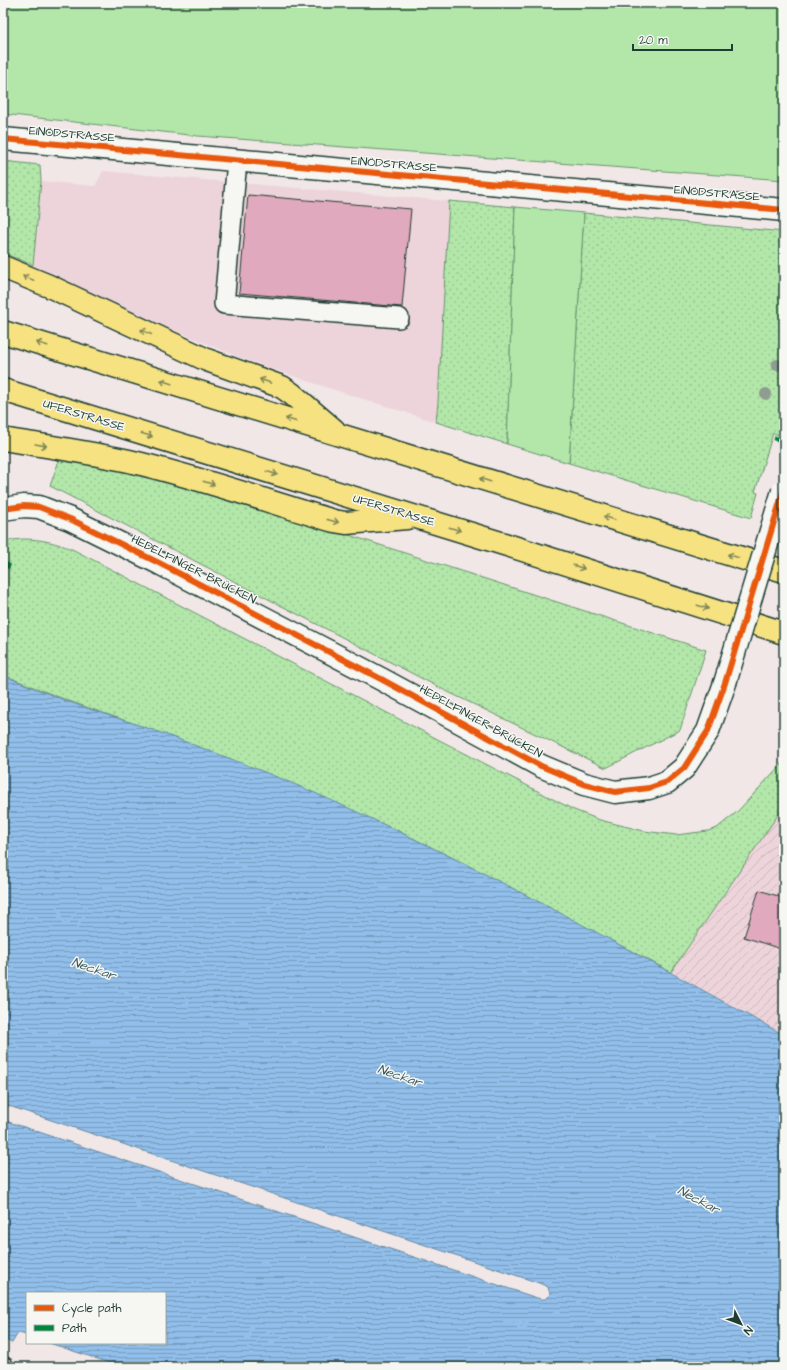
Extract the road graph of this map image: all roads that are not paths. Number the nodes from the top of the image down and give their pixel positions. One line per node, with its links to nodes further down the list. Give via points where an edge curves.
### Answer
1 (3, 139): 2 (street, EINÖDSTRASSE)
2 (236, 161): 3 (street, EINÖDSTRASSE); 5 (lane, via 224,304)
3 (784, 210)
4 (3, 268): 8 (highway, one-way to 4, via 282,387 207,360 50,286)
5 (399, 318)
6 (3, 332): 8 (highway, one-way to 6)
7 (3, 390): 12 (highway, UFERSTRASSE, one-way to 12)
8 (341, 436): 13 (highway, one-way to 8)
9 (3, 439): 12 (highway, one-way to 12, via 137,463 334,521 346,523)
10 (784, 490): 11 (street, HEDELFINGER BRÜCKEN, bridge, via 726,683 708,731 684,768 668,782 649,788 615,792 584,784 541,766 381,679 70,519 39,507)
11 (3, 509)
12 (417, 517): 14 (highway, UFERSTRASSE, one-way to 14)
13 (784, 571)
14 (784, 633)

